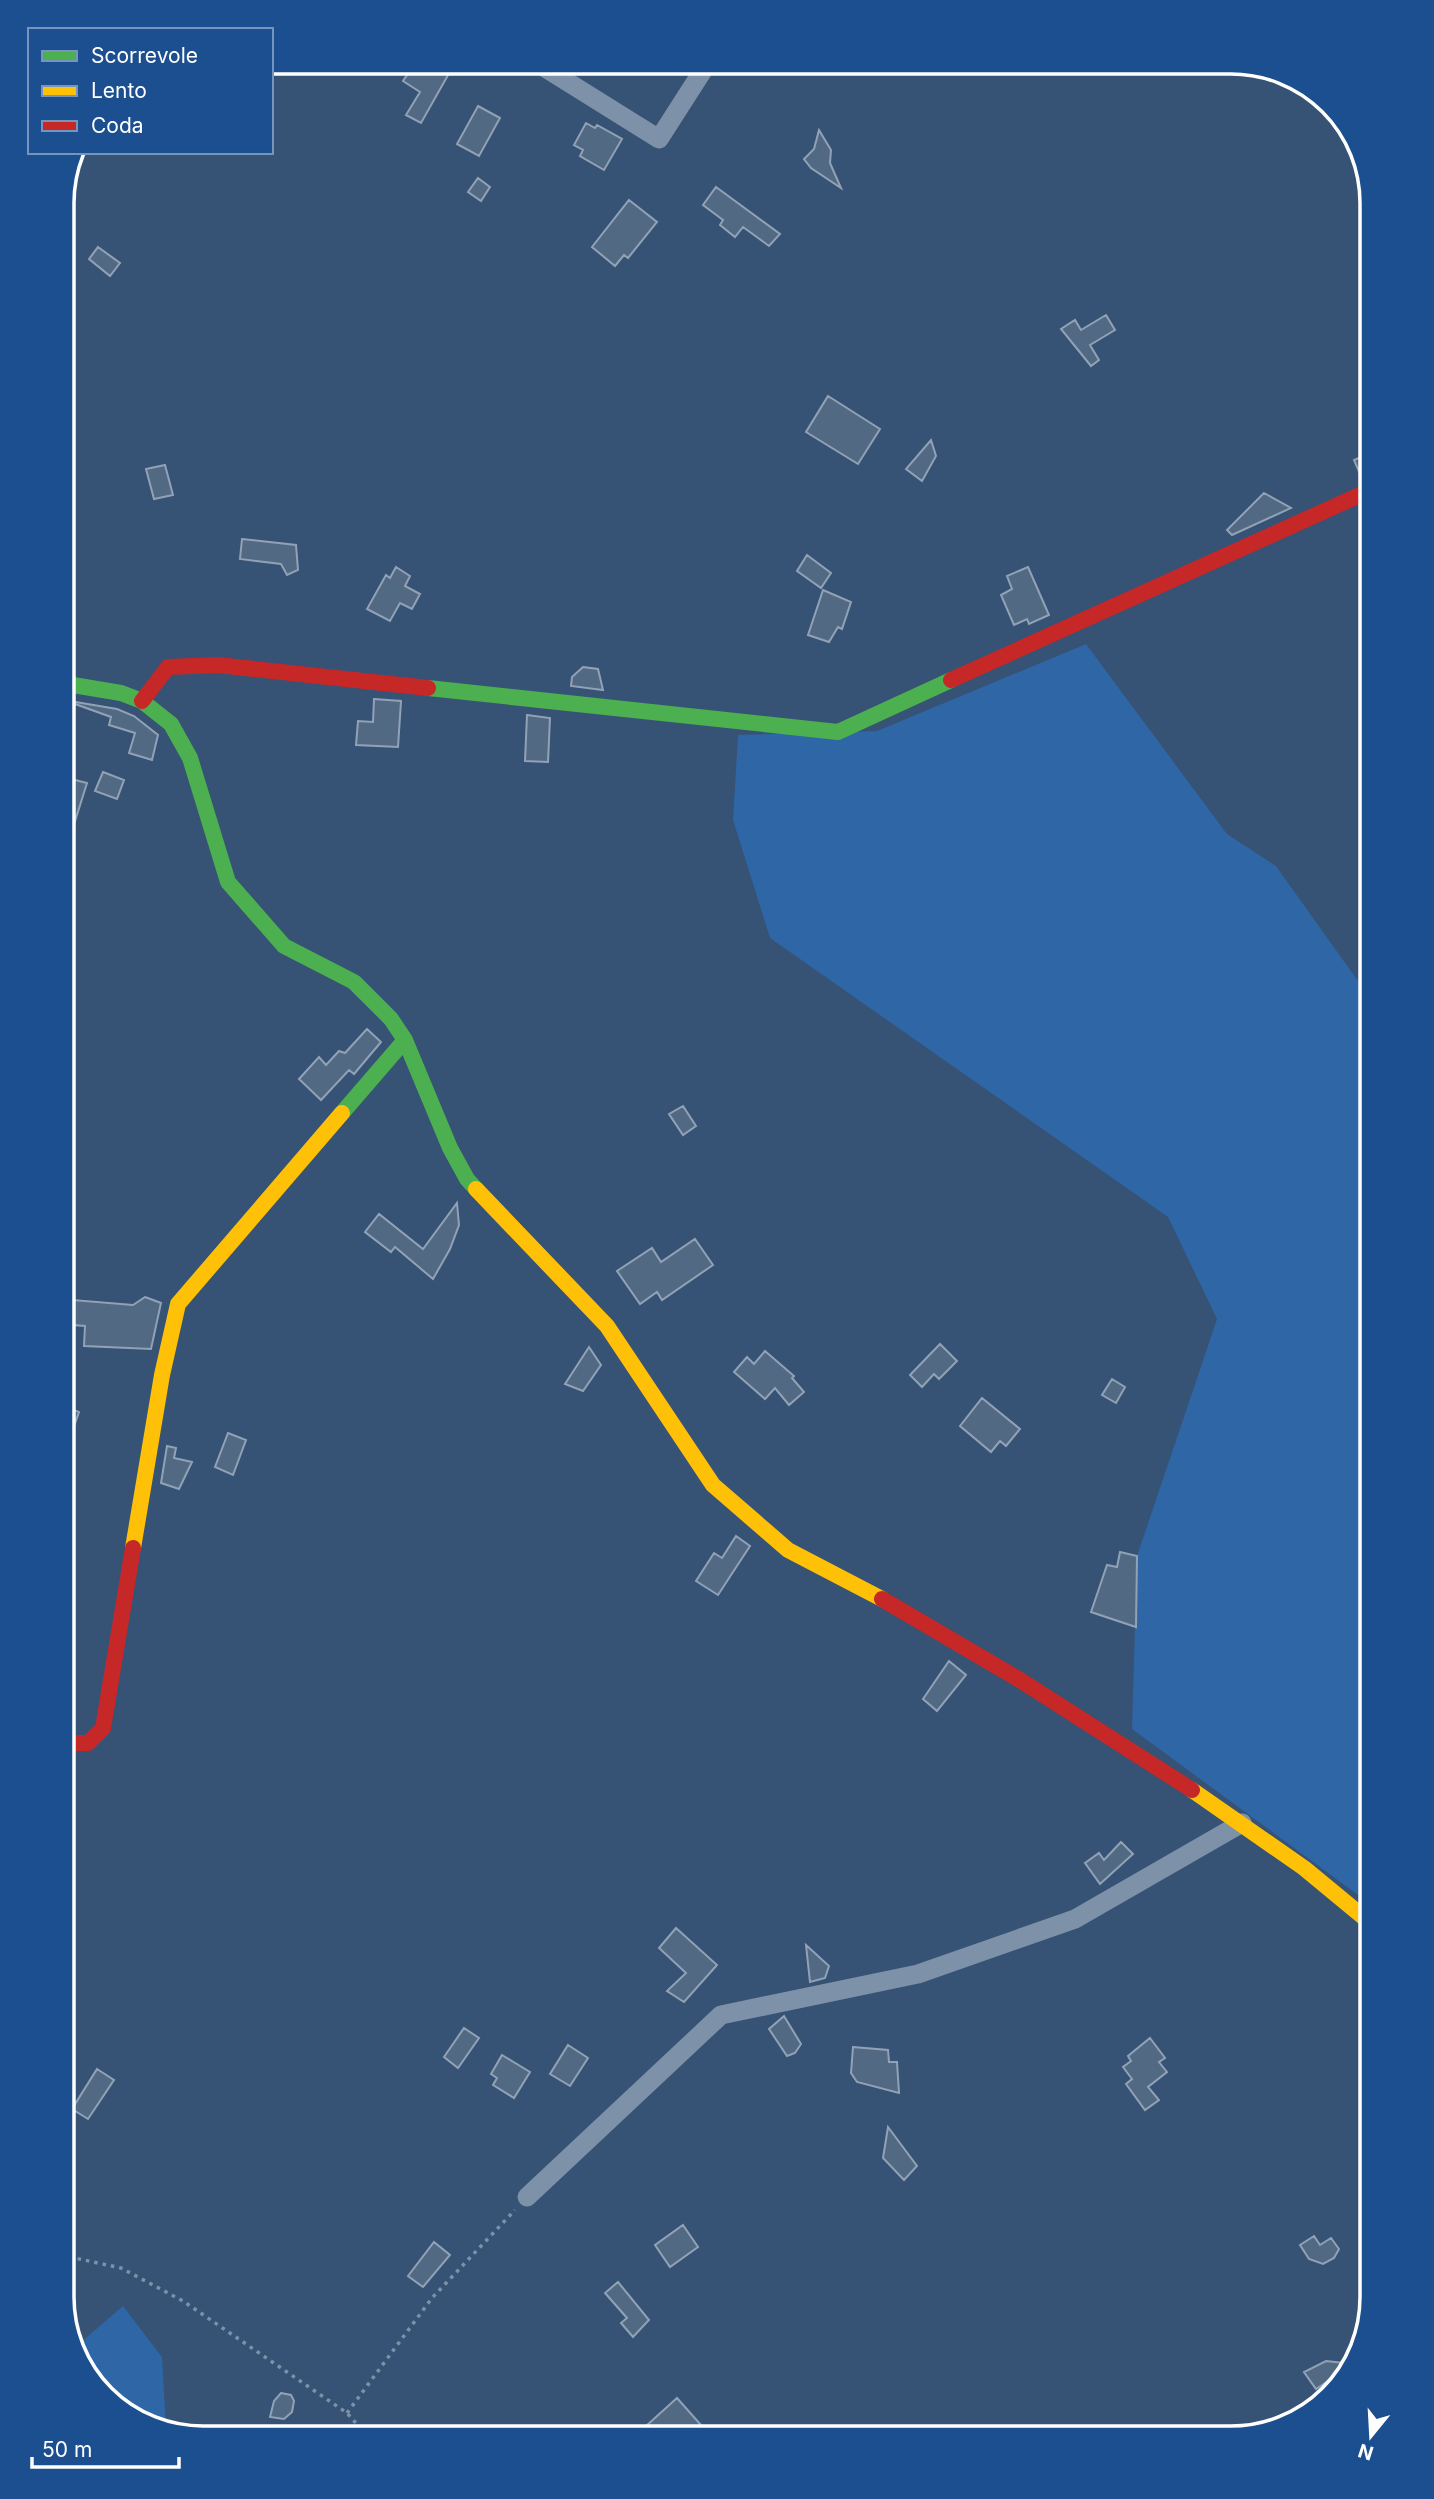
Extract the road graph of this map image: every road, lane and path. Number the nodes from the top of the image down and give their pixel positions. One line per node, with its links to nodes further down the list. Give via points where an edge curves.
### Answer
1 (555, 74): 2 (street, via 659,139)
2 (701, 74)
3 (1361, 494): 5 (street, via 838,732 218,664 168,667)
4 (74, 685): 5 (street)
5 (142, 701): 6 (street, via 171,724 190,758 228,882 284,946 354,982)
6 (405, 1040): 7 (street, via 178,1304 103,1728 88,1743); 8 (street, via 467,1179 607,1326 713,1485 788,1550 888,1602 1020,1680)
7 (74, 1743)
8 (1242, 1823): 9 (street); 10 (street, via 1075,1919 918,1974 721,2015)
9 (1361, 1915)
10 (527, 2197): 12 (path, via 432,2298)
11 (74, 2258): 12 (path, via 121,2268 183,2301)
12 (347, 2413): 13 (path)
13 (358, 2425)

